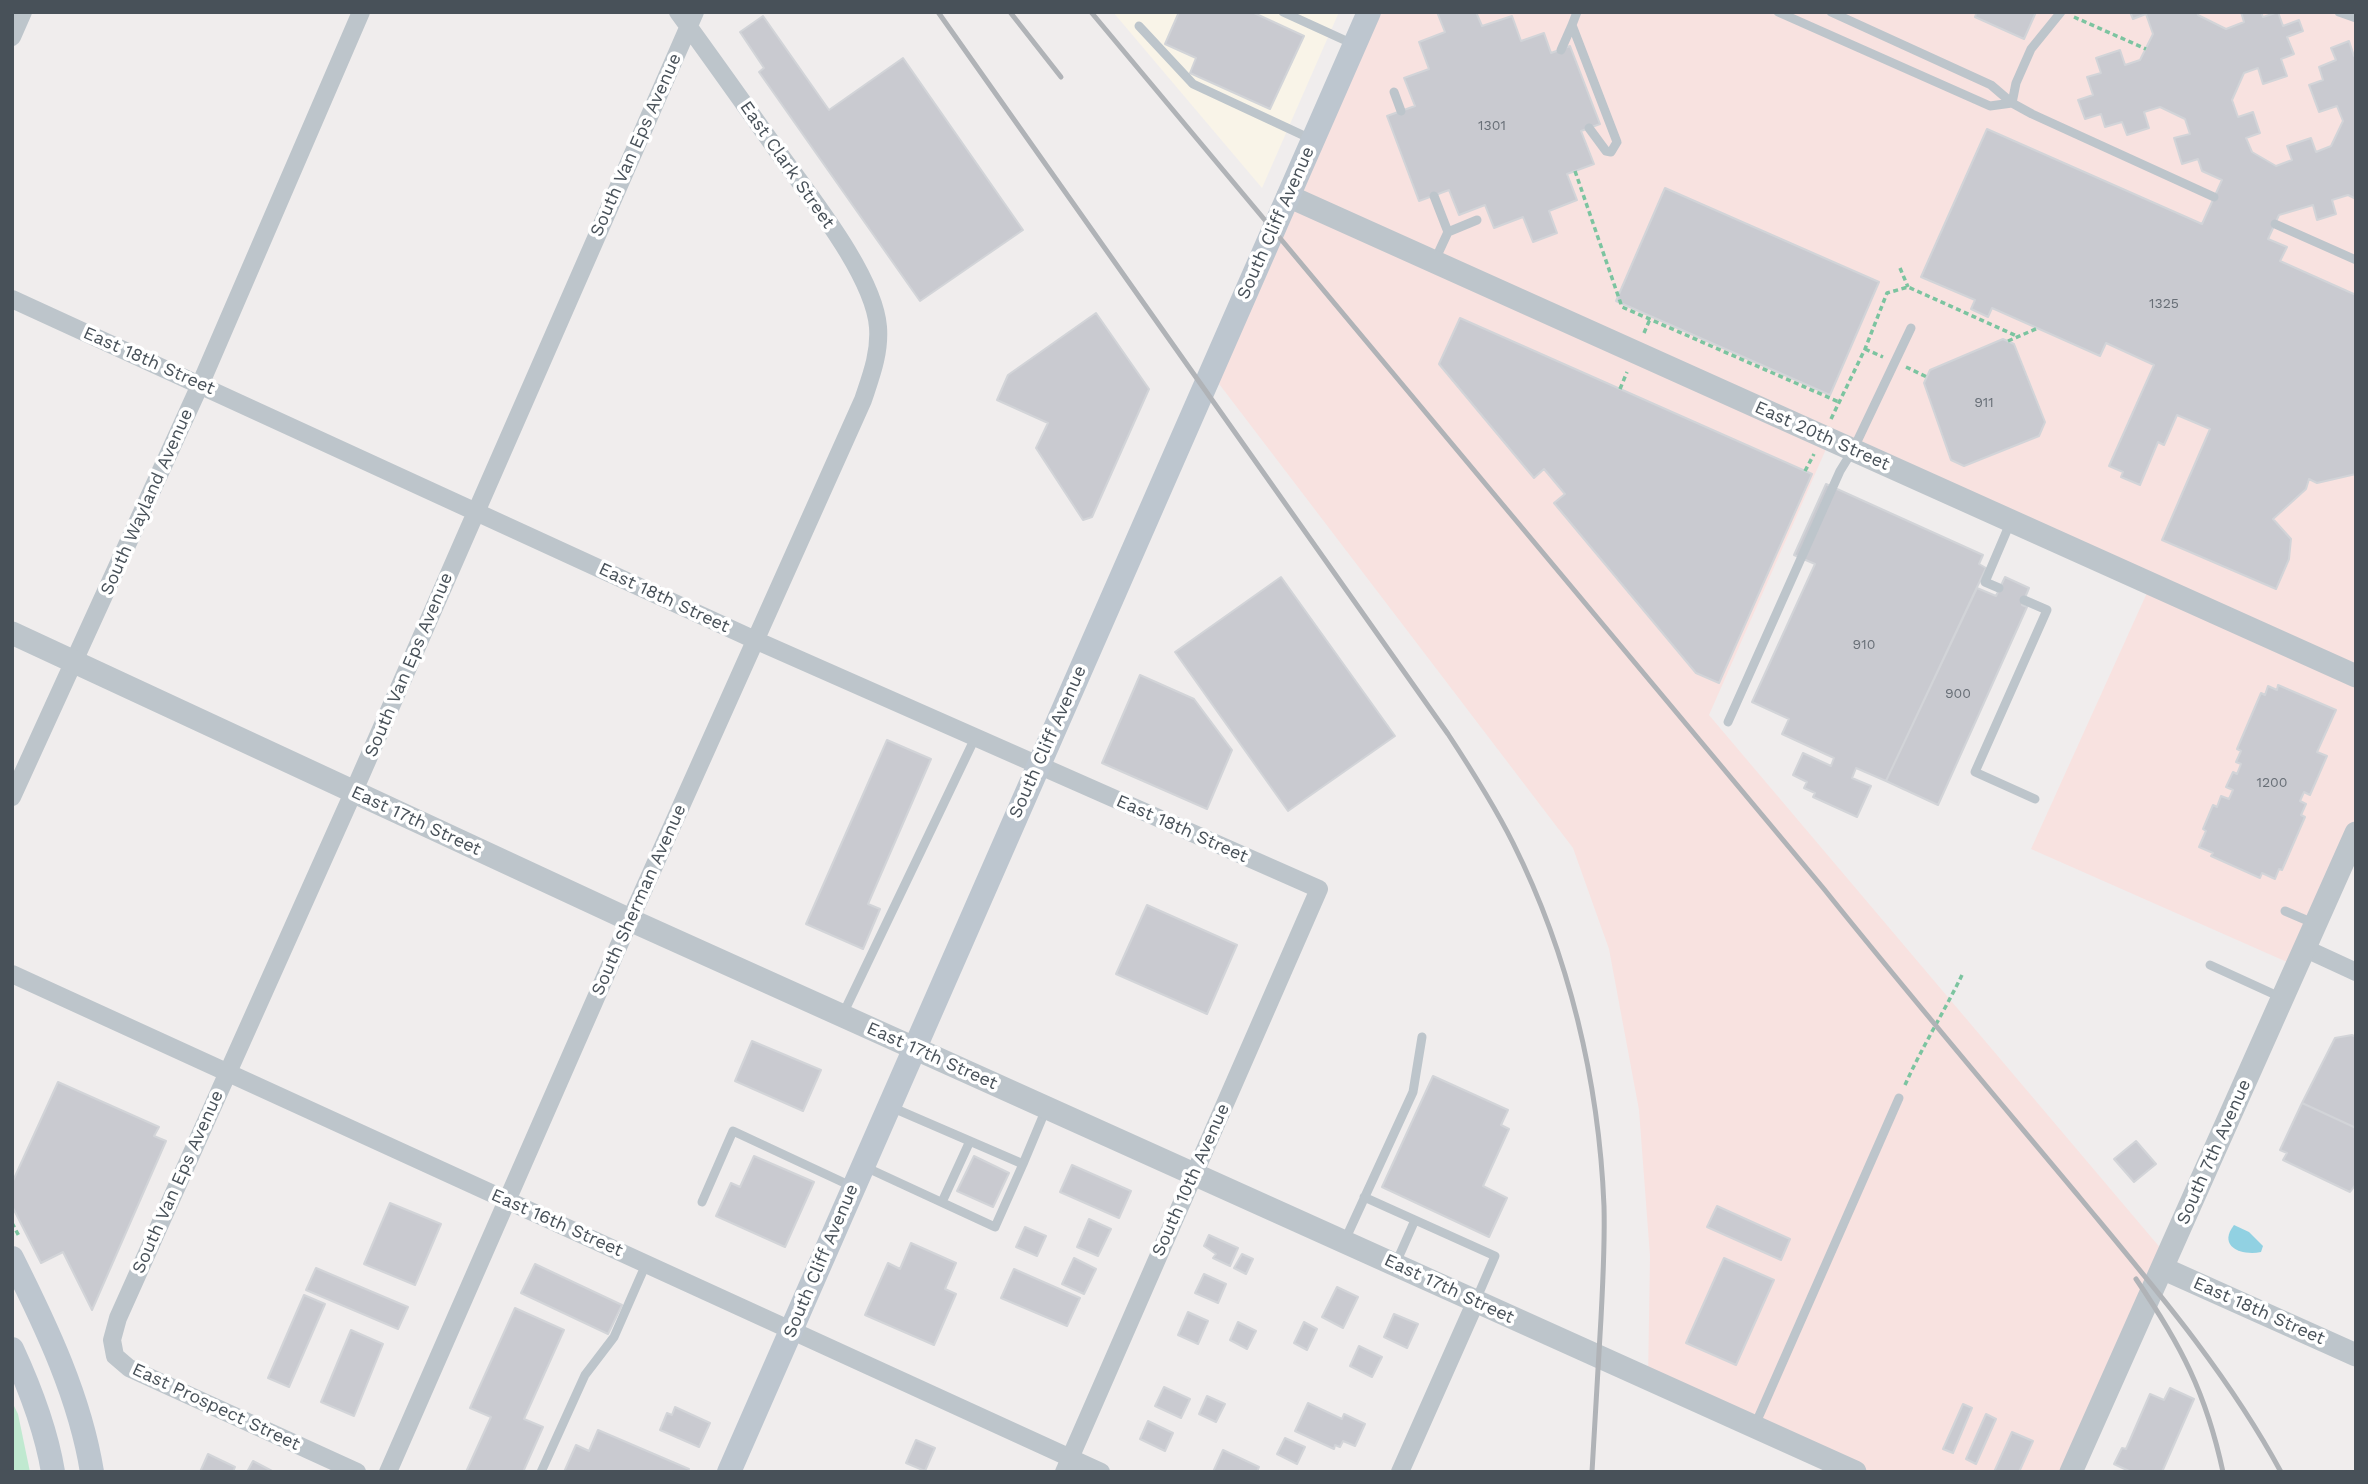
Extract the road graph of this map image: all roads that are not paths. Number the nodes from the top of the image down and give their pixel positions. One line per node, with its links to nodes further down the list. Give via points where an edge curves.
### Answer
1 (23, 12): 14 (street)
2 (361, 12): 35 (street, South Wayland Avenue)
3 (1283, 12): 16 (lane)
4 (1368, 12): 16 (main road, South Cliff Avenue)
5 (1577, 12): 12 (lane)
6 (1778, 12): 18 (lane)
7 (1831, 12): 15 (lane)
8 (2061, 12): 20 (lane, via 2031,49)
9 (2339, 12): 11 (lane)
10 (687, 17): 33 (street, East Clark Street, via 856,267); 37 (street, South Van Eps Avenue)
11 (2356, 18)
12 (1572, 25): 17 (lane); 22 (lane, via 1617,142 1611,152)
13 (1139, 26): 23 (lane, via 1192,84)
14 (12, 37)
15 (1892, 40): 18 (lane); 20 (lane, via 1991,85)
16 (1354, 45): 23 (main road, South Cliff Avenue)
17 (1561, 50)
18 (1884, 58): 20 (lane, via 1990,106)
19 (1394, 92): 21 (lane)
20 (2012, 103): 26 (lane)
21 (1402, 111)
22 (1588, 128)
23 (1313, 140): 24 (main road, South Cliff Avenue)
24 (1288, 196): 31 (street, East 20th Street); 47 (main road, South Cliff Avenue)
25 (1434, 196): 29 (lane)
26 (2214, 197)
27 (1477, 220): 29 (lane)
28 (2275, 224): 30 (lane)
29 (1448, 232): 31 (lane)
30 (2356, 260)
31 (1435, 262): 36 (street, East 20th Street)
32 (12, 299): 35 (street, East 18th Street)
33 (878, 326): 42 (street, South Sherman Avenue, via 876,362 863,400)
34 (1911, 328): 36 (lane)
35 (200, 385): 37 (street, East 18th Street); 43 (street, South Wayland Avenue)
36 (1853, 450): 38 (street, East 20th Street); 45 (lane)
37 (476, 510): 42 (street, East 18th Street); 48 (street, South Van Eps Avenue)
38 (2011, 521): 39 (lane, via 1985,582); 44 (street, East 20th Street)
39 (1999, 589)
40 (2024, 600): 50 (lane, via 2047,610 1975,772)
41 (12, 634): 43 (street, East 17th Street)
42 (755, 640): 46 (street, East 18th Street); 54 (street, South Sherman Avenue)
43 (74, 662): 48 (street, East 17th Street); 49 (street, South Wayland Avenue)
44 (2356, 676)
45 (1728, 722)
46 (975, 738): 47 (street, East 18th Street); 61 (lane)
47 (1038, 766): 52 (street, East 18th Street); 63 (main road, South Cliff Avenue)
48 (354, 793): 54 (street, East 17th Street); 64 (street, South Van Eps Avenue)
49 (12, 797)
50 (2035, 799)
51 (2356, 833): 55 (street, South 7th Avenue)
52 (1319, 889): 70 (street, South 10th Avenue)
53 (2286, 911): 55 (lane)
54 (631, 920): 61 (street, East 17th Street); 73 (street, South Sherman Avenue)
55 (2315, 924): 56 (street, South 7th Avenue)
56 (2304, 948): 58 (street); 60 (street, South 7th Avenue)
57 (2210, 965): 60 (lane)
58 (2356, 972)
59 (12, 974): 64 (street, East 16th Street)
60 (2282, 998): 81 (street, South 7th Avenue)
61 (842, 1015): 63 (street, East 17th Street)
62 (1422, 1037): 72 (lane, via 1412,1092)
63 (913, 1047): 66 (main road, South Cliff Avenue); 67 (street, East 17th Street)
64 (227, 1071): 73 (street, East 16th Street); 86 (street, South Van Eps Avenue, via 118,1318 112,1340)
65 (1899, 1098): 87 (lane)
66 (888, 1106): 68 (lane); 71 (main road, South Cliff Avenue)
67 (1047, 1107): 69 (lane); 70 (street, East 17th Street)
68 (970, 1141): 69 (lane); 75 (lane)
69 (1023, 1164): 75 (lane, via 995,1227)
70 (1194, 1172): 77 (street, East 17th Street); 88 (street, South 10th Avenue)
71 (857, 1176): 74 (lane, via 733,1131); 75 (lane); 83 (main road, South Cliff Avenue)
72 (1364, 1197): 76 (lane); 77 (lane)
73 (507, 1201): 79 (street, East 16th Street); 92 (street, South Sherman Avenue)
74 (702, 1202)
75 (942, 1202)
76 (1415, 1220): 80 (lane); 82 (lane, via 1495,1255)
77 (1344, 1241): 80 (street, East 17th Street)
78 (12, 1258): 90 (main road, via 74,1398)
79 (646, 1264): 83 (street, East 16th Street); 93 (lane, via 614,1337 585,1375)
80 (1395, 1264): 82 (street, East 17th Street)
81 (2162, 1268): 85 (street, East 18th Street); 98 (street, South 7th Avenue)
82 (1476, 1301): 87 (street, East 17th Street); 96 (street)
83 (791, 1329): 88 (street, East 16th Street); 94 (main road, South Cliff Avenue)
84 (12, 1349): 89 (main road, via 37,1410)
85 (2356, 1355)
86 (115, 1356): 91 (street, East Prospect Street, via 129,1368)
87 (1754, 1426): 97 (street, East 17th Street)
88 (1067, 1465): 95 (street, East 16th Street)
89 (53, 1472)
90 (92, 1472)
91 (357, 1472)
92 (388, 1472)
93 (541, 1472)
94 (729, 1472)
95 (1101, 1472)
96 (1400, 1472)
97 (1854, 1472)
98 (2071, 1472)

